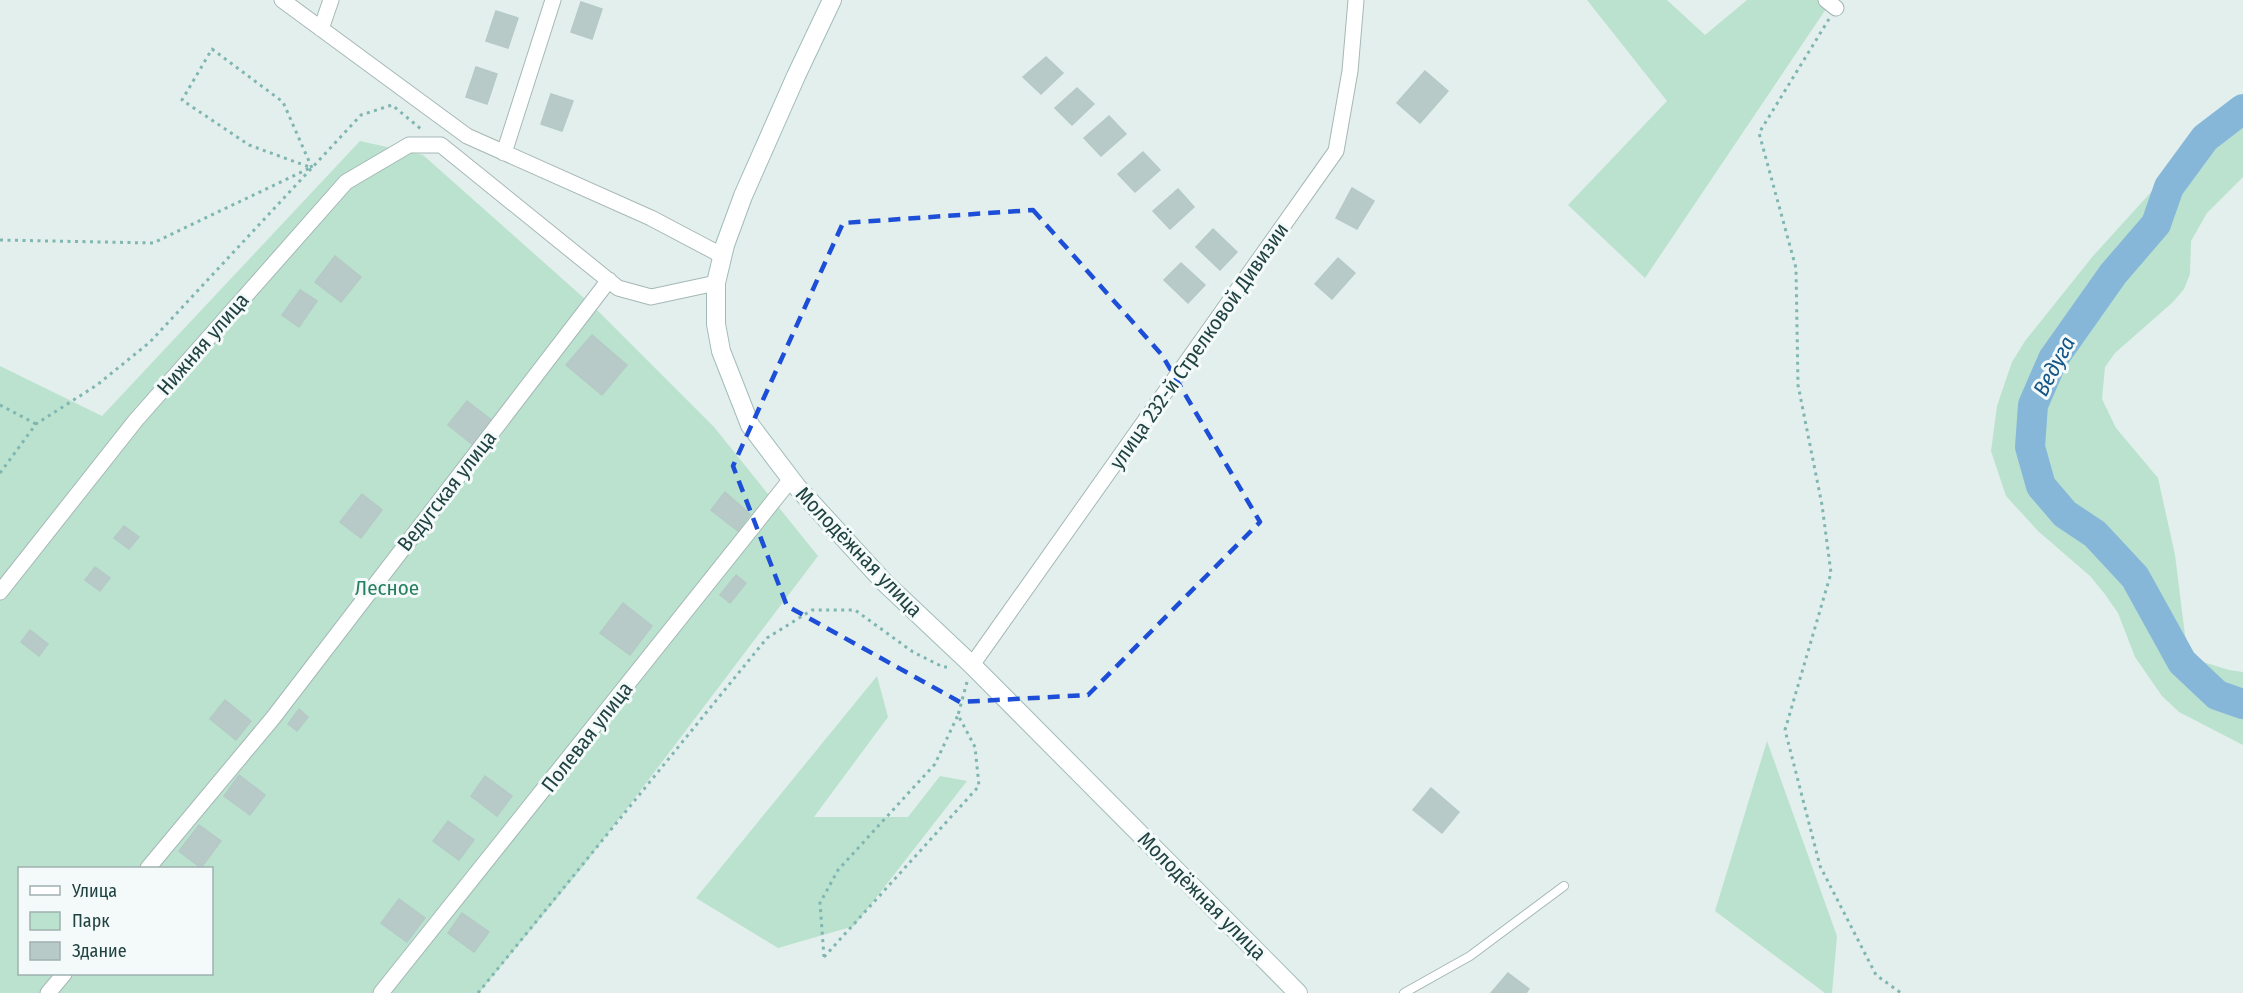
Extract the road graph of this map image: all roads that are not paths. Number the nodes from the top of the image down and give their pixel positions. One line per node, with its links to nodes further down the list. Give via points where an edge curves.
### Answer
1 (282, 0): 6 (street)
2 (331, 0): 6 (street)
3 (553, 0): 7 (street)
4 (832, 0): 8 (main road, Молодёжная улица, via 743,196)
5 (1356, 0): 13 (street, улица 232-й Стрелковой Дивизии, via 1350,71 1336,151)
6 (321, 28): 7 (street, via 467,136)
7 (504, 153): 8 (street, via 651,218)
8 (723, 256): 10 (main road, Молодёжная улица)
9 (609, 280): 10 (street, via 618,288 651,297); 12 (street, Нижняя улица, via 441,145 409,145 346,182 136,420); 14 (street, Ведугская улица, via 273,718)
10 (716, 283): 11 (main road, Молодёжная улица, via 716,324 721,351 750,425)
11 (791, 479): 13 (main road, Молодёжная улица, via 884,582); 18 (street, Полевая улица)
12 (0, 592)
13 (972, 665): 19 (main road, Молодёжная улица)
14 (149, 867)
15 (1564, 886): 20 (lane, via 1470,956)
16 (63, 975): 17 (street)
17 (48, 993)
18 (381, 993)
19 (1298, 993)
20 (1404, 993)

